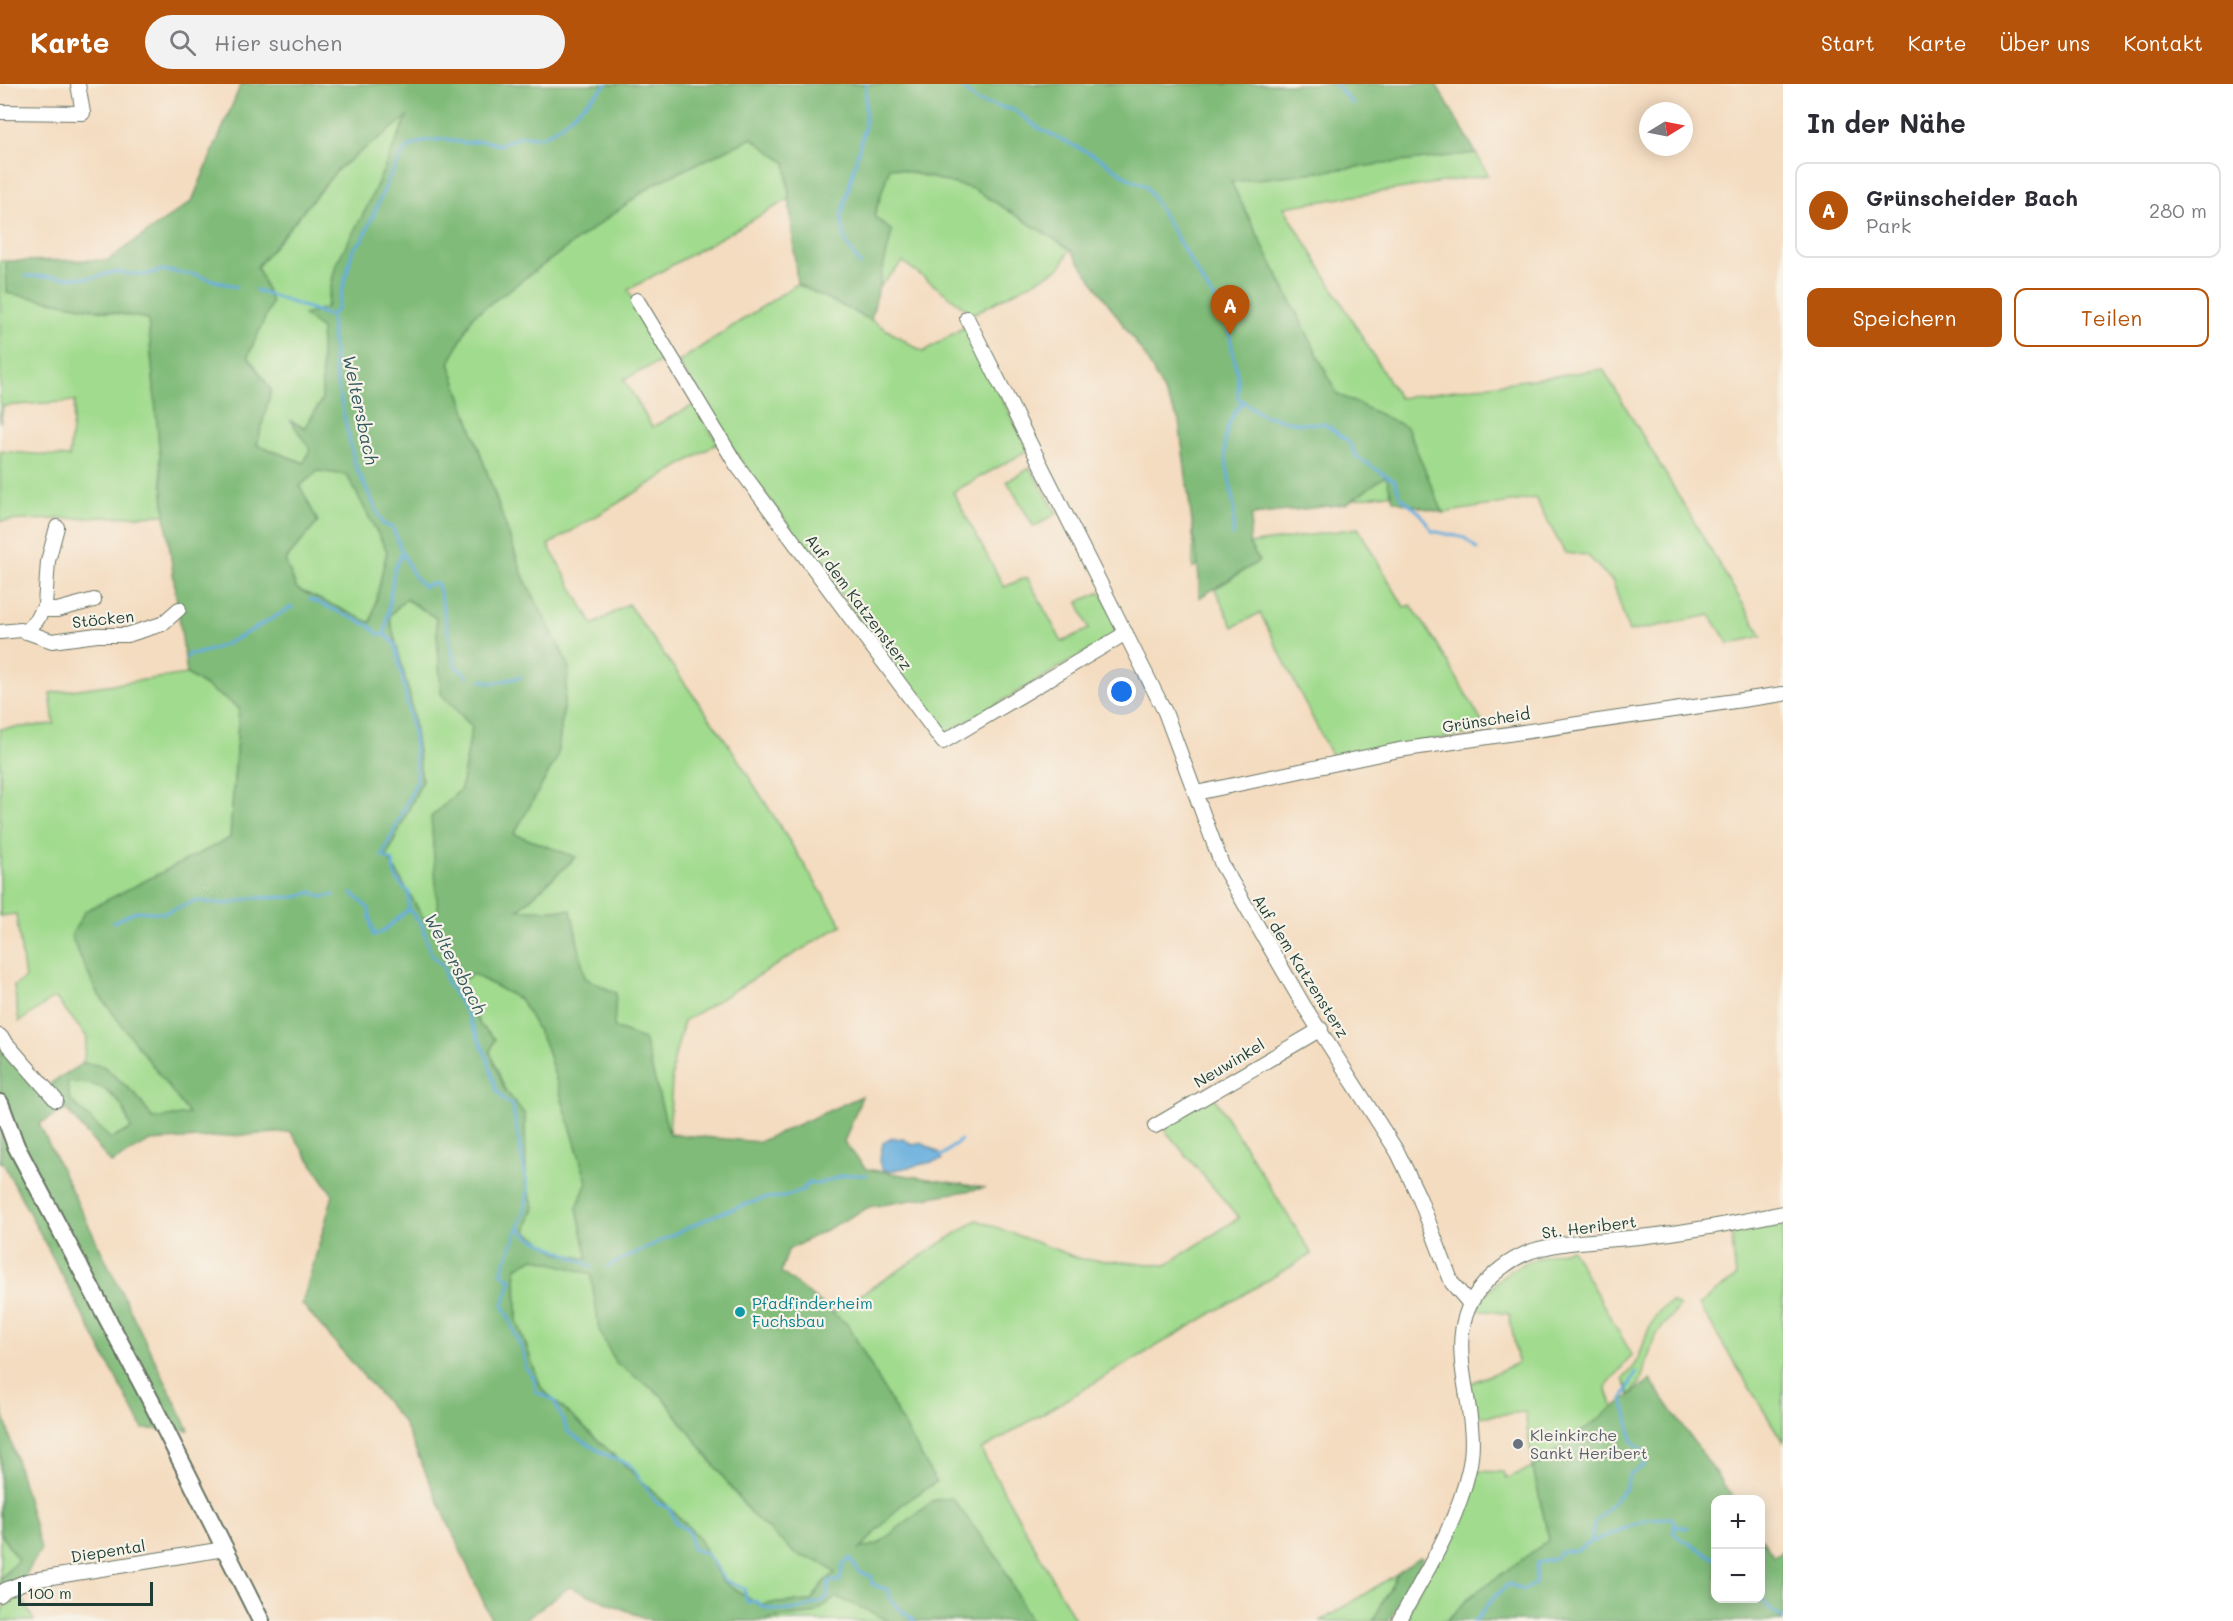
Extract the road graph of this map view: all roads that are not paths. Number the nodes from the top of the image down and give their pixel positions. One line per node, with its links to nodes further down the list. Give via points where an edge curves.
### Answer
1 (78, 84): 2 (street, via 83,113)
2 (0, 112)
3 (637, 300): 11 (street, Auf dem Katzensterz, via 736,464 943,742)
4 (967, 318): 11 (street, Auf dem Katzensterz)
5 (57, 527): 8 (street, via 48,561)
6 (94, 600): 8 (street, Stöcken)
7 (179, 609): 10 (street, Stöcken, via 162,624 127,635 52,641)
8 (44, 610): 10 (street)
9 (0, 632): 10 (street, Stöcken)
10 (26, 632)
11 (1126, 633): 13 (street, Auf dem Katzensterz, via 1165,712)
12 (1783, 694): 13 (street, Grünscheid, via 1399,750)
13 (1196, 793): 14 (street, Auf dem Katzensterz, via 1231,881)
14 (1321, 1029): 18 (street, Neuwinkel); 20 (street, Auf dem Katzensterz, via 1398,1153 1452,1283)
15 (0, 1036): 16 (street)
16 (56, 1100)
17 (0, 1104): 21 (main road, via 16,1146)
18 (1155, 1126)
19 (1783, 1214): 20 (street, St. Heribert, via 1670,1234 1549,1246 1496,1270)
20 (1470, 1304): 24 (street, St. Heribert, via 1461,1338 1471,1423 1470,1466 1462,1498)
21 (224, 1549): 22 (street, Diepental, via 27,1581); 23 (main road)
22 (0, 1595)
23 (261, 1621)
24 (1399, 1621)

